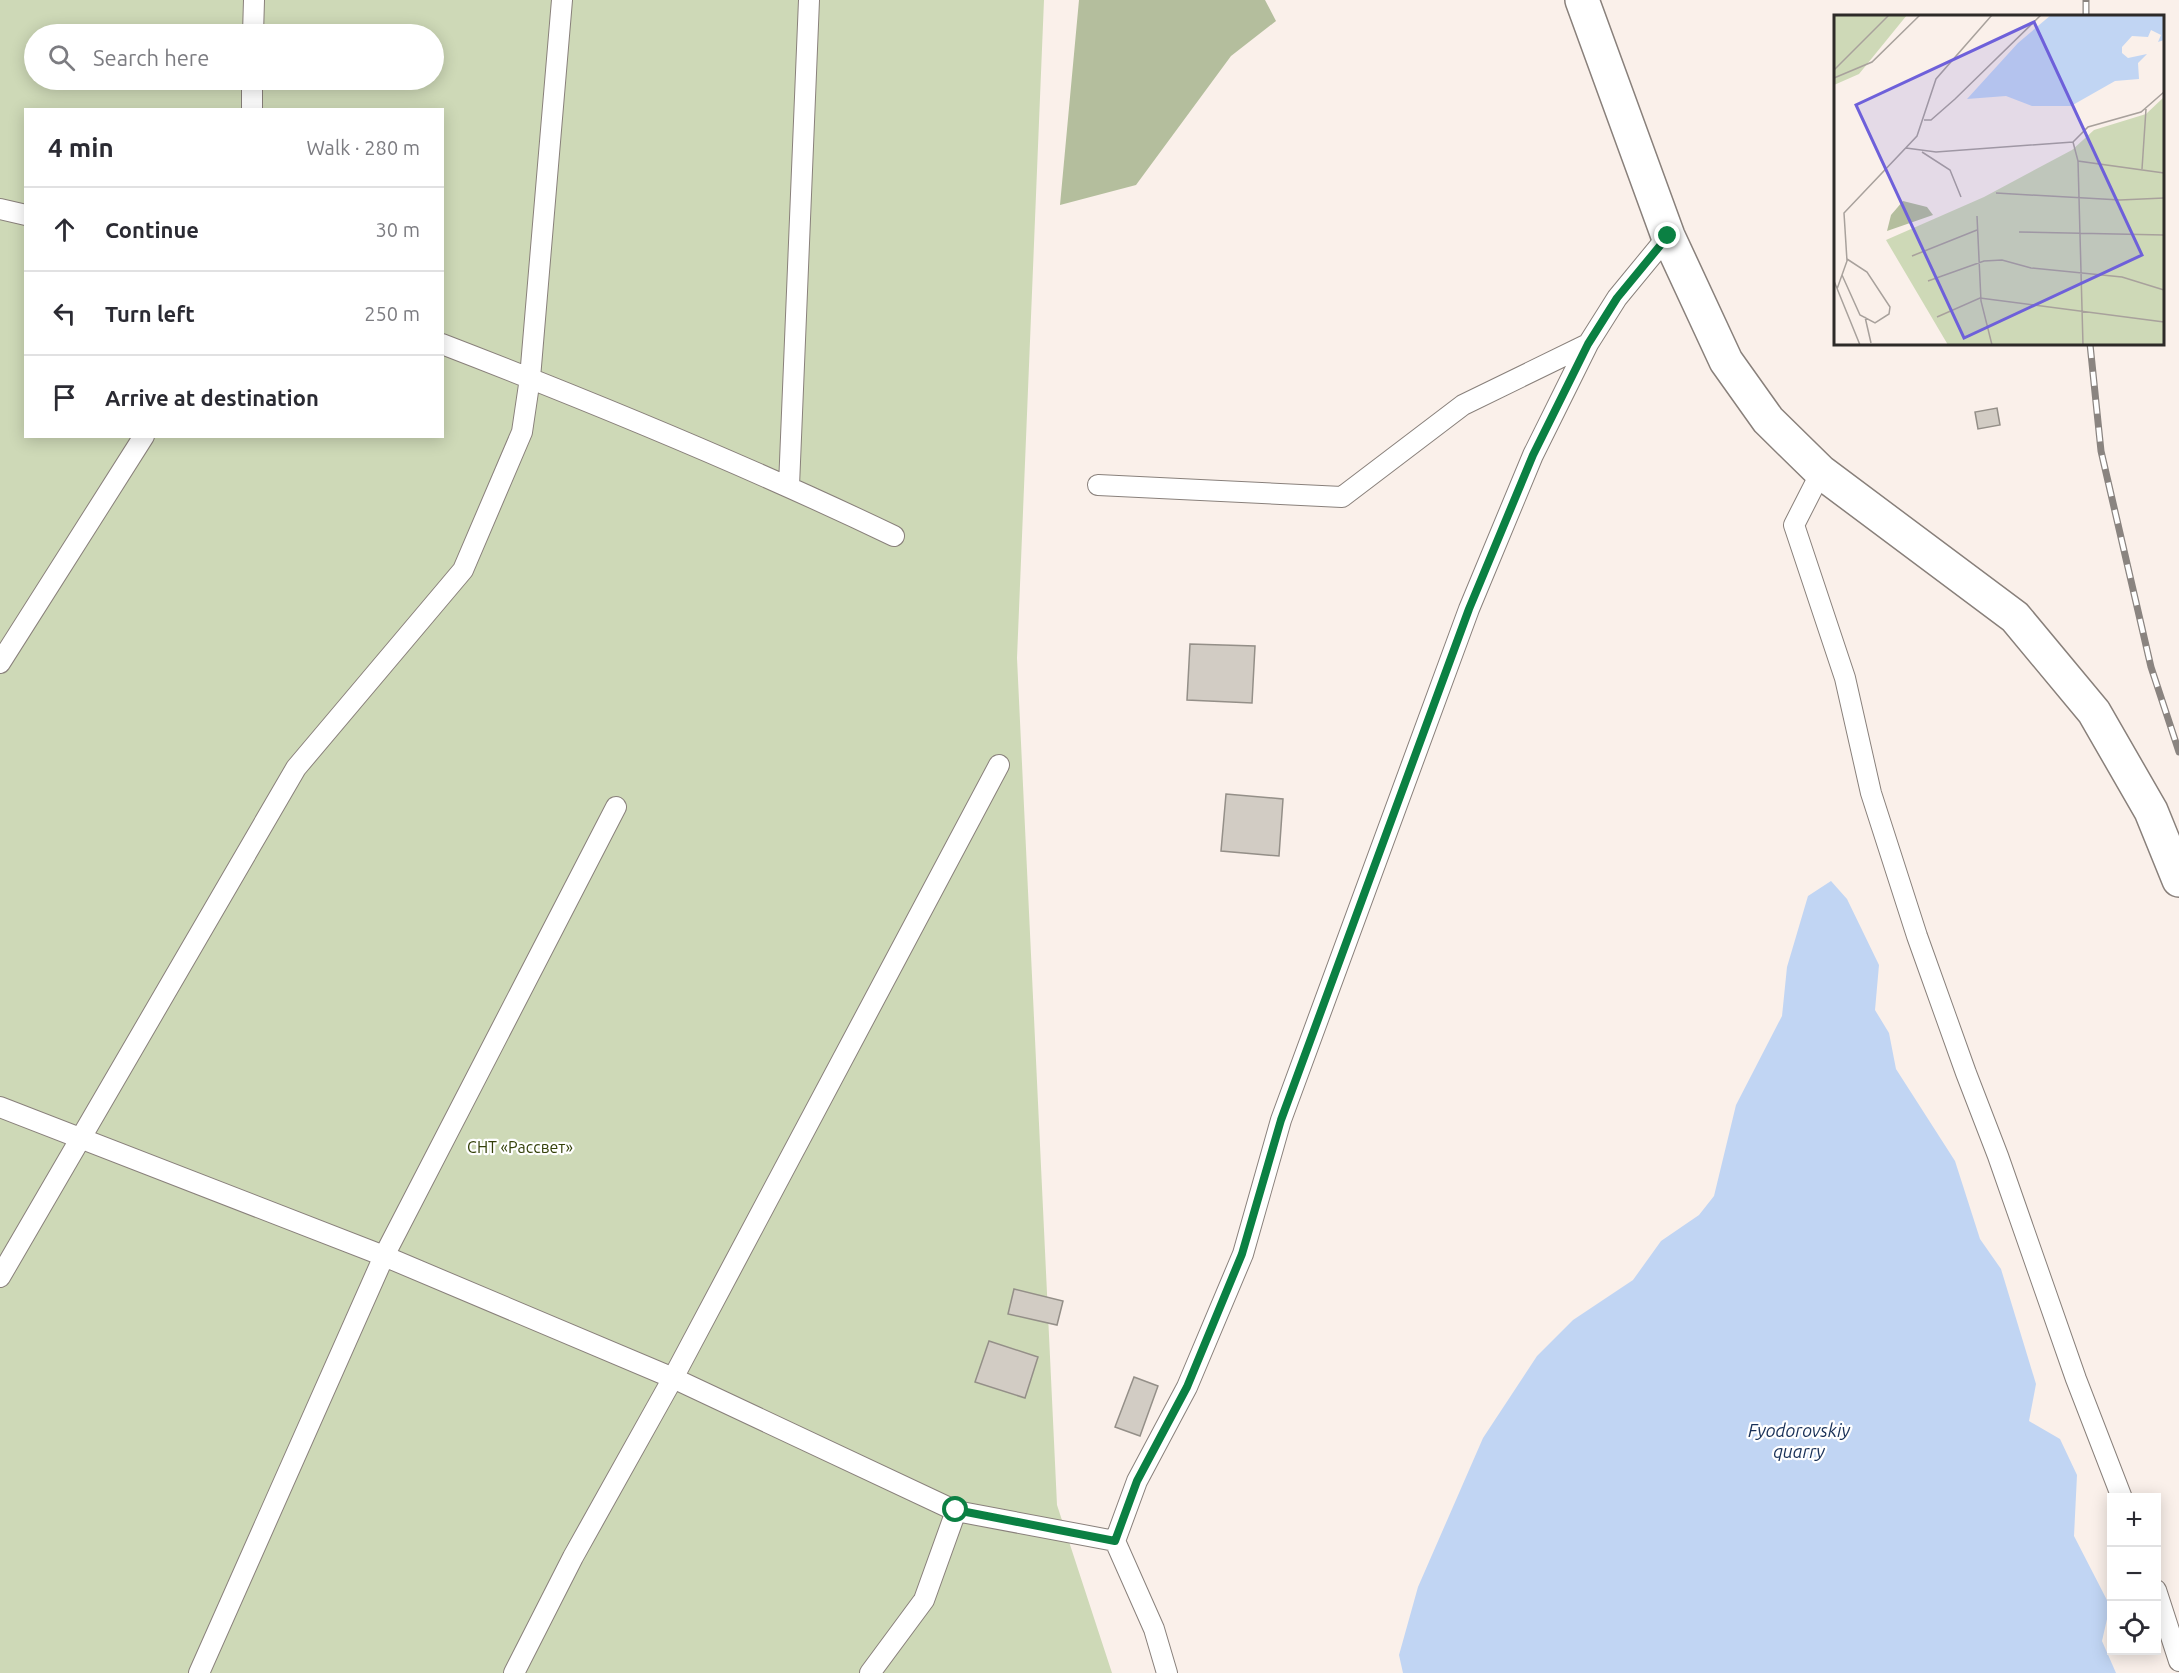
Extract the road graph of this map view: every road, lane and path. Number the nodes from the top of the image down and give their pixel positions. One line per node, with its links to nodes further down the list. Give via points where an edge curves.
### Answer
1 (254, 0): 5 (lane)
2 (562, 0): 13 (lane)
3 (809, 0): 17 (lane)
4 (1582, 0): 10 (street)
5 (253, 24)
6 (252, 90): 7 (lane)
7 (252, 108)
8 (0, 209): 9 (lane)
9 (24, 215)
10 (1668, 236): 11 (lane, via 1617,298); 15 (street, via 1726,361 1768,420)
11 (1588, 344): 16 (lane, via 1463,405 1342,497); 30 (lane, via 1533,455 1469,609 1281,1120 1242,1254 1187,1387 1137,1481)
12 (444, 345): 13 (lane)
13 (530, 378): 17 (lane); 24 (lane, via 522,432 463,570 296,768)
14 (143, 438): 19 (lane)
15 (1821, 472): 22 (street, via 2015,617 2094,712 2151,811); 28 (lane, via 1794,525 1845,678 1871,793 1917,936)
16 (1098, 485)
17 (789, 486): 18 (lane)
18 (894, 536)
19 (0, 663)
20 (999, 765): 27 (lane)
21 (616, 807): 25 (lane)
22 (2179, 880)
23 (0, 1107): 24 (lane)
24 (81, 1139): 25 (lane); 26 (lane)
25 (384, 1256): 27 (lane); 33 (lane)
26 (0, 1277)
27 (673, 1378): 29 (lane); 34 (lane, via 573,1557)
28 (2120, 1493)
29 (956, 1510): 30 (lane); 35 (lane, via 924,1600)
30 (1115, 1541): 36 (lane, via 1154,1629)
31 (2160, 1601): 32 (lane)
32 (2179, 1661)
33 (199, 1673)
34 (514, 1673)
35 (870, 1673)
36 (1167, 1673)

